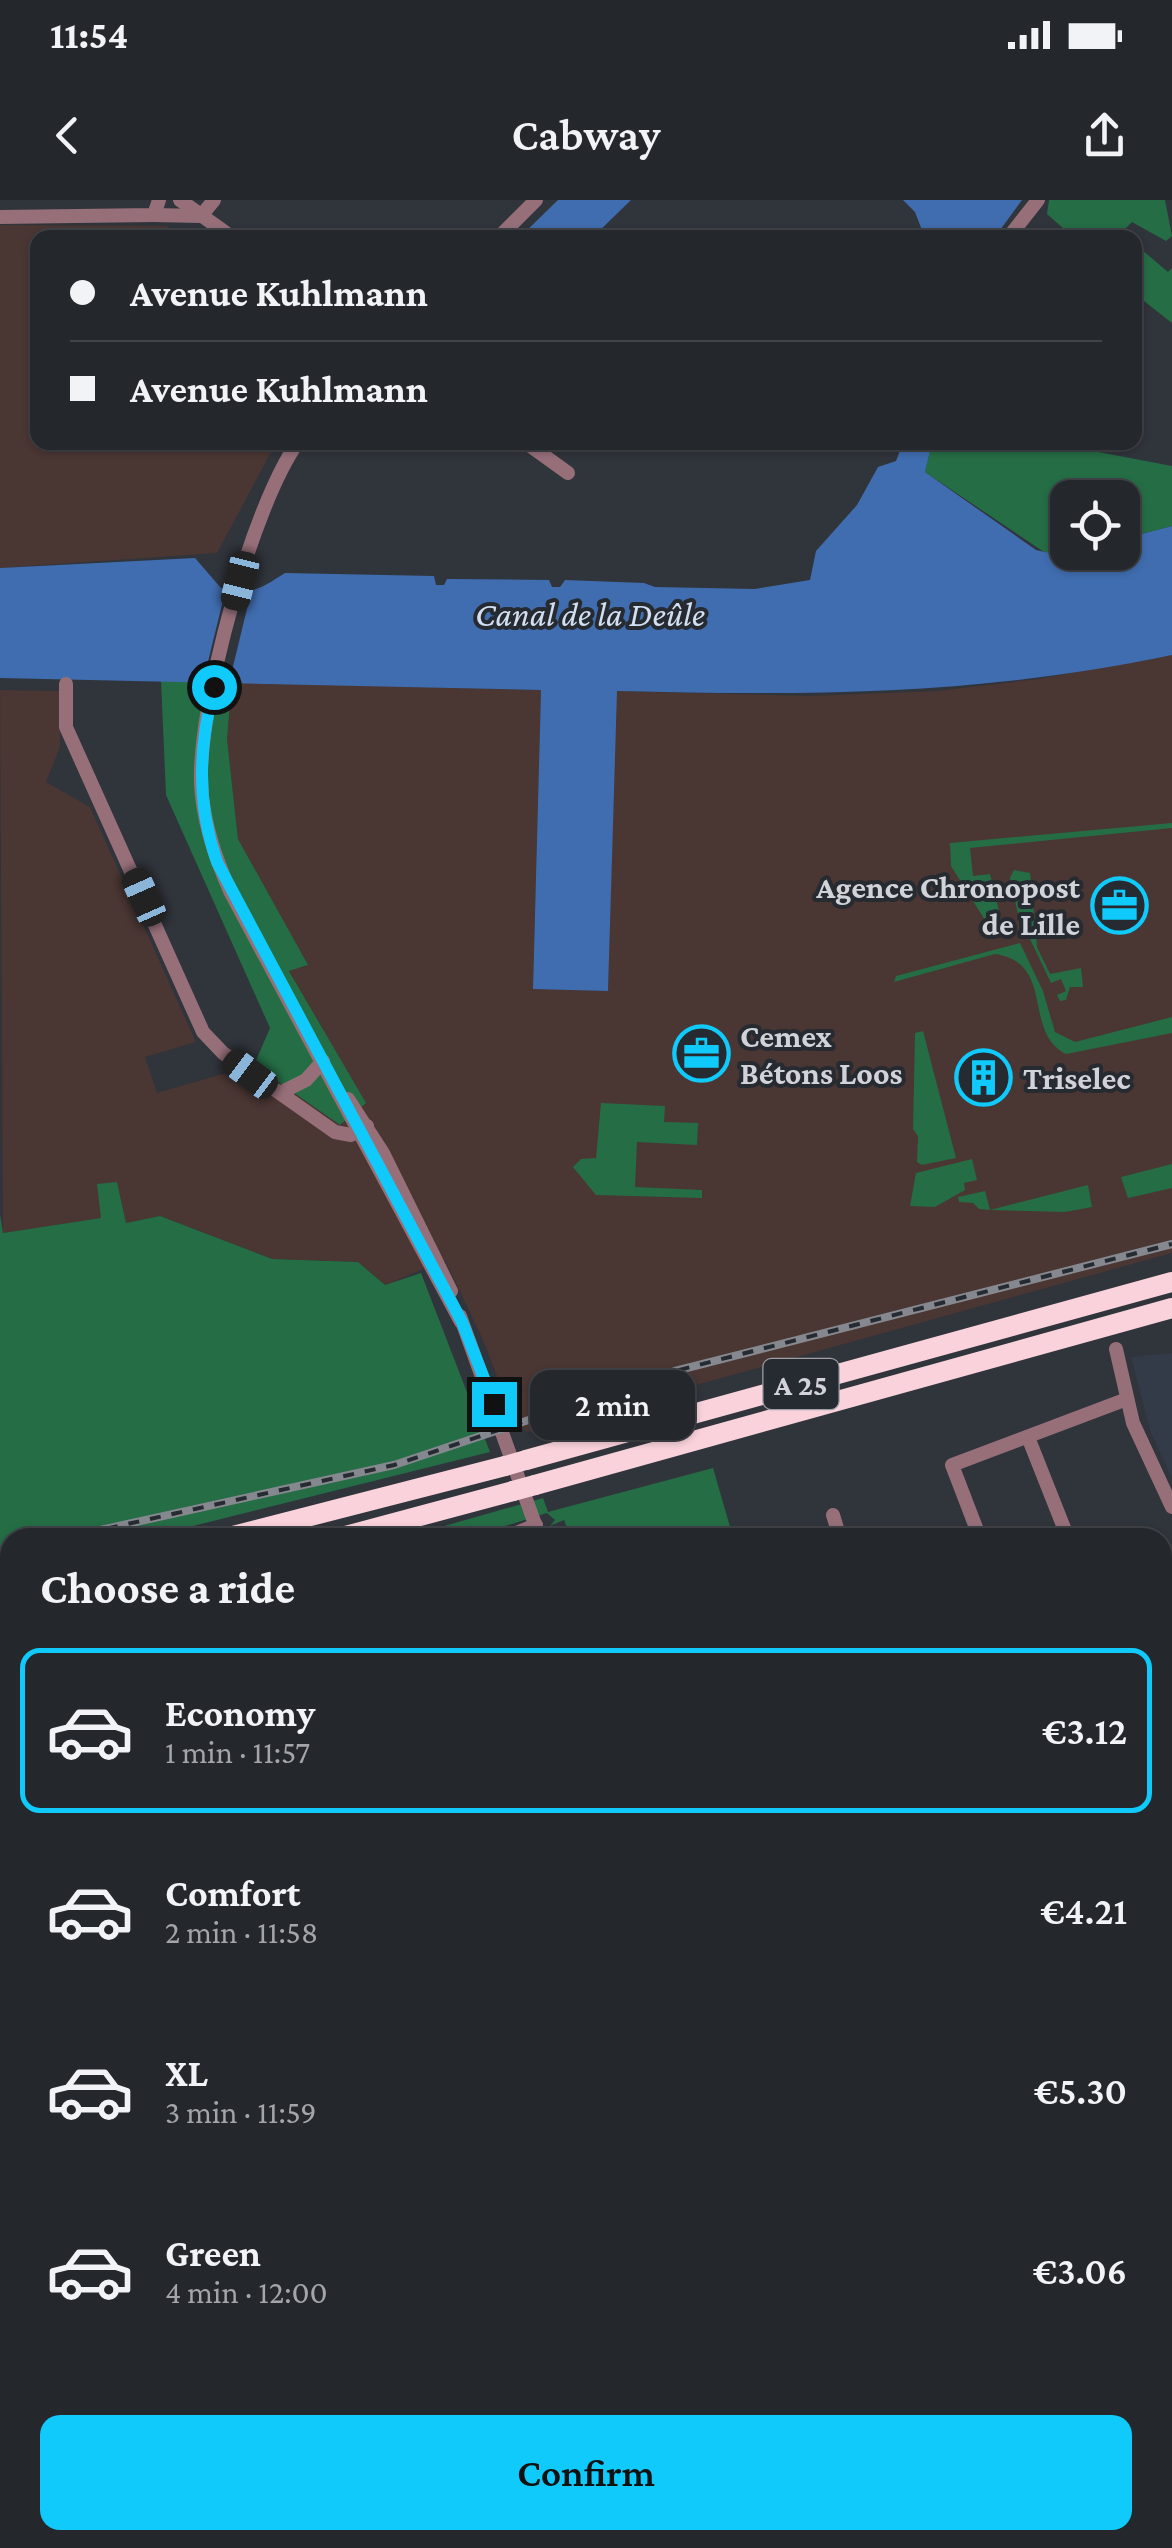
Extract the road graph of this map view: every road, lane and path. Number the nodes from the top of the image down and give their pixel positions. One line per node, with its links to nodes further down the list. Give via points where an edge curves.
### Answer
1 (159, 200): 6 (street)
2 (180, 200): 7 (street)
3 (214, 200): 7 (street)
4 (536, 200): 10 (street)
5 (1038, 200): 11 (street)
6 (154, 216): 7 (street); 8 (street)
7 (201, 216): 9 (street)
8 (0, 218)
9 (221, 230)
10 (506, 230)
11 (1014, 230)
12 (294, 450): 16 (street, via 255,526 203,736 202,798 217,862)
13 (536, 450): 14 (street)
14 (568, 472)
15 (66, 684): 17 (street, via 66,727 194,1015 222,1053)
16 (323, 1061): 17 (street); 18 (street)
17 (282, 1092): 18 (street, via 335,1132)
18 (362, 1129): 26 (street, via 462,1322)
19 (1172, 1282): 29 (highway, A 25, bridge)
20 (1172, 1308): 22 (highway)
21 (1172, 1319): 22 (highway)
22 (1146, 1320): 26 (highway, A 25)
23 (1116, 1349): 24 (street)
24 (1127, 1399): 25 (street); 27 (street)
25 (1028, 1437): 33 (street, via 952,1466); 34 (street)
26 (526, 1492): 30 (highway, A 25); 31 (street)
27 (1172, 1507)
28 (833, 1515): 32 (street)
29 (264, 1528)
30 (379, 1528)
31 (535, 1528)
32 (837, 1528)
33 (976, 1528)
34 (1064, 1528)

